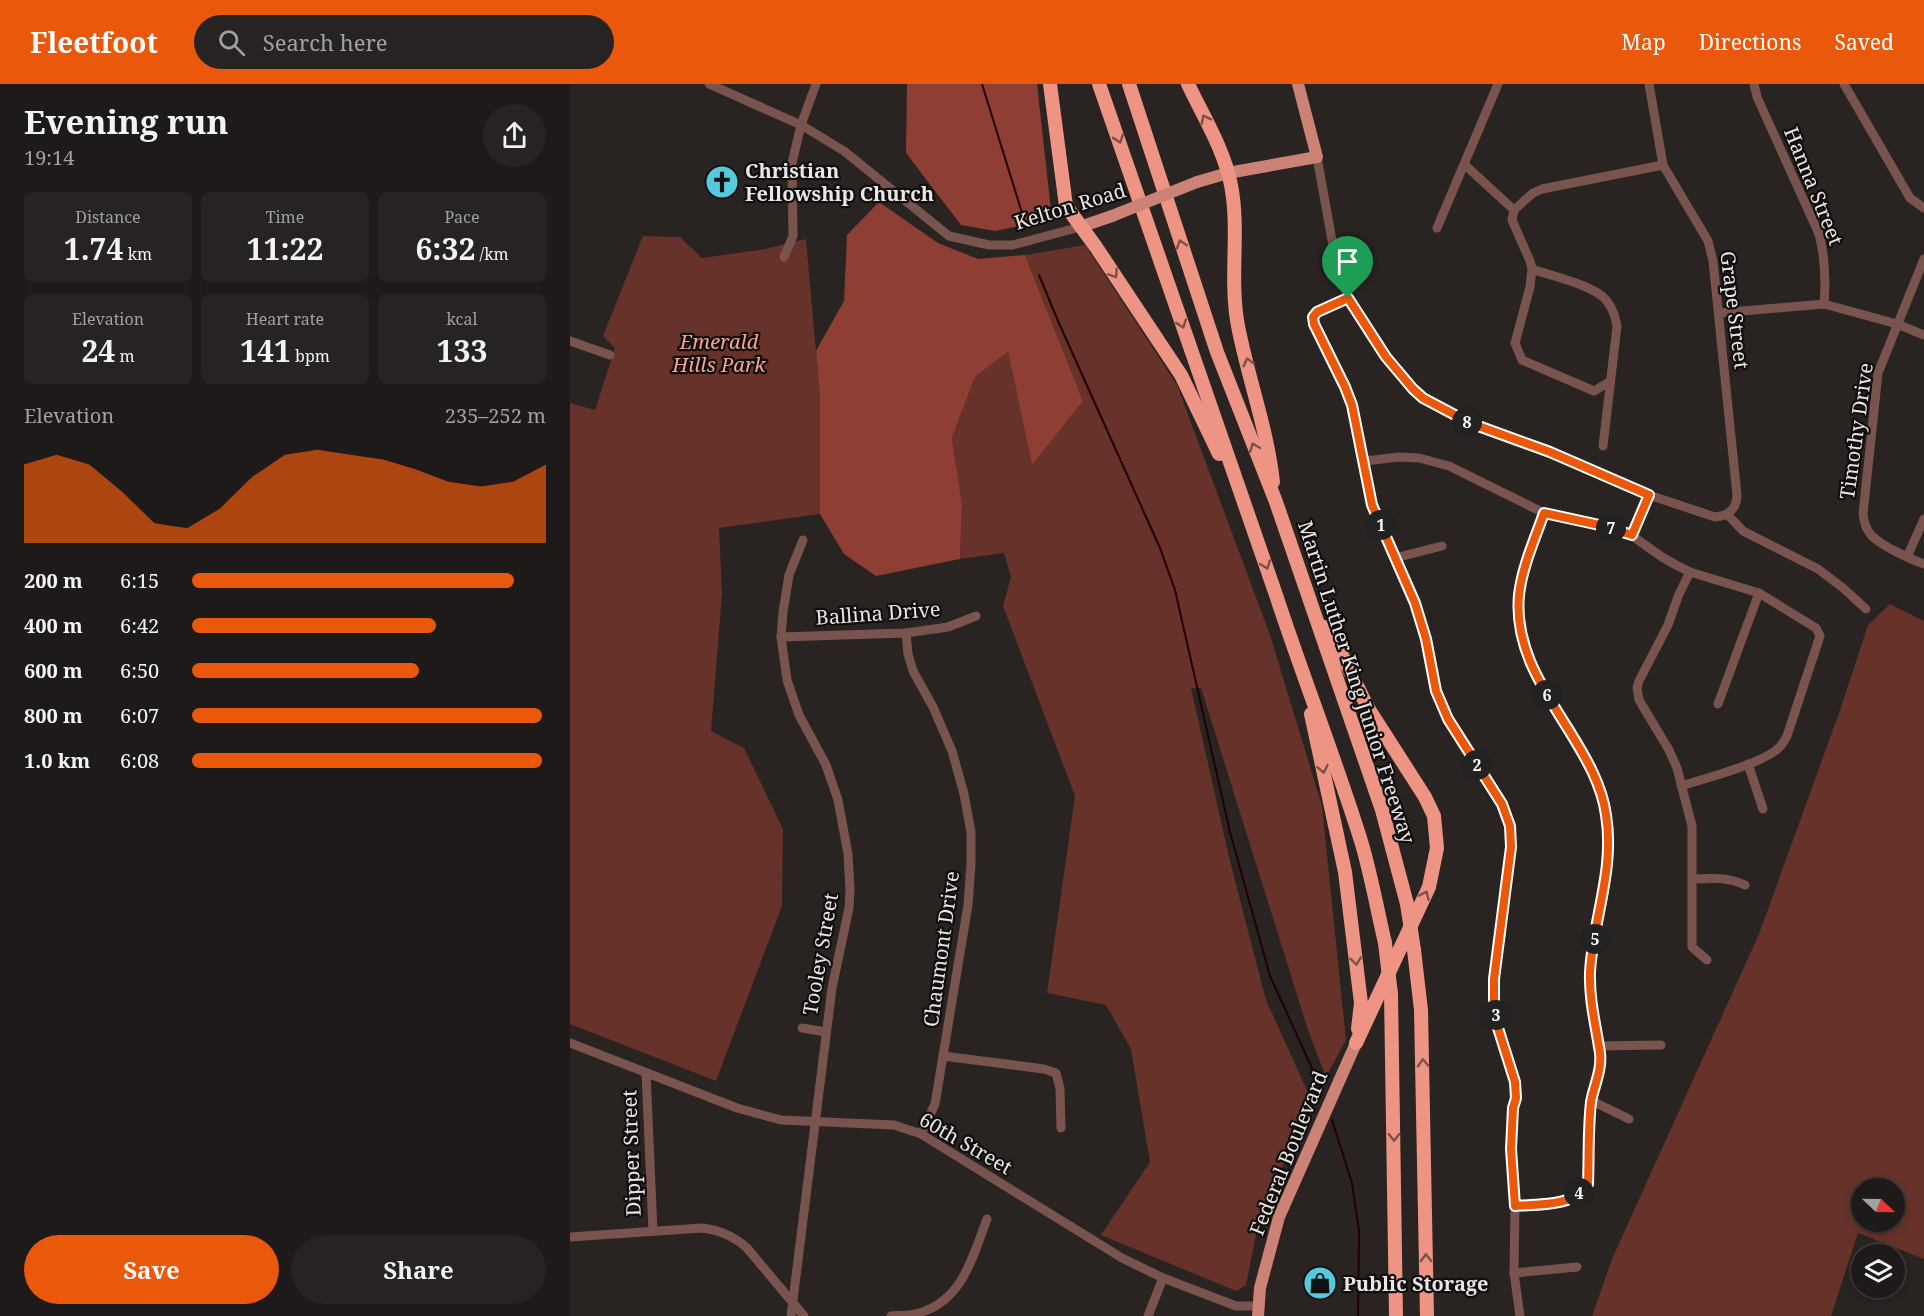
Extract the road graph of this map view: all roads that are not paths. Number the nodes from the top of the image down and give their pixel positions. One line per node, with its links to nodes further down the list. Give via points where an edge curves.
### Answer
1 (708, 84): 12 (street, Kelton Road)
2 (816, 84): 12 (street)
3 (1050, 84): 19 (highway, via 1066,206)
4 (1099, 84): 36 (highway, one-way to 36)
5 (1129, 84): 35 (highway, Martin Luther King Junior Freeway, one-way to 5, via 1217,352)
6 (1188, 84): 16 (highway, one-way to 6)
7 (1298, 84): 13 (main road)
8 (1498, 84): 14 (street)
9 (1649, 84): 15 (street, Grape Street)
10 (1754, 84): 25 (street, Hanna Street, via 1819,234 1824,253)
11 (1844, 84): 17 (street, via 1910,198)
12 (801, 125): 19 (street, Kelton Road, via 844,152 949,236 989,245 1013,245); 21 (street, via 792,163 792,236)
13 (1317, 157): 16 (main road, Kelton Road); 24 (street, via 1333,246)
14 (1465, 165): 18 (street); 20 (street)
15 (1663, 165): 18 (street, via 1542,189); 26 (street, Grape Street, via 1708,241)
16 (1228, 173): 19 (main road, Kelton Road, bridge); 35 (highway, one-way to 16, via 1271,458 1238,326 1234,297 1235,218)
17 (1924, 208)
18 (1514, 210): 23 (street, via 1512,220)
19 (1080, 227): 36 (highway, one-way to 36, via 1181,375)
20 (1437, 228)
21 (784, 257)
22 (1924, 259): 27 (street, Timothy Drive)
23 (1532, 270): 31 (street, via 1595,290 1614,312 1617,326); 31 (street, via 1515,343 1519,357 1594,391)
24 (1348, 298): 33 (street, via 1313,317 1352,405); 34 (street, via 1386,357 1423,398 1470,423)
25 (1824, 304): 26 (street); 27 (street)
26 (1719, 313): 38 (street, Grape Street, via 1737,495 1735,507)
27 (1897, 324): 28 (street); 43 (street, Timothy Drive, via 1878,373 1863,514 1873,537)
28 (1924, 335)
29 (570, 341): 30 (street)
30 (610, 355)
31 (1610, 382): 32 (street)
32 (1603, 446)
33 (1365, 461): 37 (street, via 1399,457 1435,461); 44 (street, via 1372,505)
34 (1649, 495): 38 (street, via 1715,517); 40 (street)
35 (1276, 502): 49 (highway, Martin Luther King Junior Freeway)
36 (1246, 510): 53 (highway, one-way to 53)
37 (1544, 513): 40 (street); 66 (street, via 1522,580 1520,634 1533,671 1585,756 1606,815 1609,857 1590,973)
38 (1726, 514): 48 (street, via 1743,531 1818,569)
39 (1924, 519): 43 (street)
40 (1632, 535): 46 (street)
41 (803, 540): 52 (street, Tooley Street, via 789,575)
42 (1442, 546): 44 (street)
43 (1907, 557): 45 (street, Timothy Drive)
44 (1395, 558): 74 (street, via 1415,603 1436,691 1448,719 1502,804 1510,826 1494,1008 1515,1082 1511,1149)
45 (1924, 564)
46 (1690, 572): 47 (street); 56 (street, via 1637,688 1639,700 1669,750)
47 (1759, 593): 54 (street); 55 (street, via 1816,628 1820,636 1782,745)
48 (1866, 609)
49 (1313, 611): 64 (highway, one-way to 49, via 1429,887 1437,848 1434,816 1368,708 1338,647); 88 (highway, Martin Luther King Junior Freeway, one-way to 49, bridge, via 1421,1010 1407,904 1382,810)
50 (976, 616): 51 (street, Ballina Drive, via 948,627)
51 (906, 633): 52 (street, Ballina Drive); 67 (street, Chaumont Drive, via 913,671 952,751 971,832 968,905)
52 (781, 637): 62 (street, Tooley Street, via 787,680 799,715 832,782 848,854 849,908)
53 (1301, 671): 64 (highway, one-way to 64, via 1346,872 1361,1003); 87 (highway, one-way to 87, bridge, via 1361,841 1385,943 1394,1064)
54 (1718, 704)
55 (1748, 764): 56 (street); 57 (street)
56 (1681, 786): 58 (street, via 1692,826)
57 (1763, 809)
58 (1693, 879): 59 (street, via 1734,880); 60 (street, via 1692,947)
59 (1745, 885)
60 (1707, 960)
61 (802, 1028): 62 (street)
62 (826, 1032): 71 (street, Tooley Street)
63 (570, 1043): 68 (street, 60th Street)
64 (1356, 1043): 82 (main road, Federal Boulevard, via 1279,1217 1260,1288)
65 (1661, 1045): 66 (street)
66 (1598, 1046): 69 (street, via 1599,1077)
67 (943, 1056): 72 (street, via 1056,1073); 73 (street, Chaumont Drive, via 935,1104)
68 (646, 1073): 71 (street, 60th Street, via 737,1108 781,1120); 76 (street, Dipper Street)
69 (1592, 1101): 70 (street); 74 (street, via 1588,1184 1562,1201)
70 (1629, 1119)
71 (814, 1122): 73 (street, 60th Street, via 894,1125); 81 (street, Tooley Street)
72 (1061, 1128)
73 (921, 1134): 80 (street, 60th Street)
74 (1515, 1206): 79 (street)
75 (987, 1219): 85 (street, via 956,1290 918,1313)
76 (653, 1231): 77 (street); 81 (street, via 716,1229 739,1241)
77 (570, 1237)
78 (1577, 1267): 79 (street)
79 (1514, 1273): 89 (street)
80 (1163, 1278): 82 (street, 60th Street); 86 (street)
81 (793, 1302): 83 (street, Tooley Street); 84 (street)
82 (1258, 1311)
83 (791, 1316)
84 (804, 1316)
85 (891, 1316)
86 (1148, 1316)
87 (1396, 1316)
88 (1427, 1316)
89 (1520, 1316)

